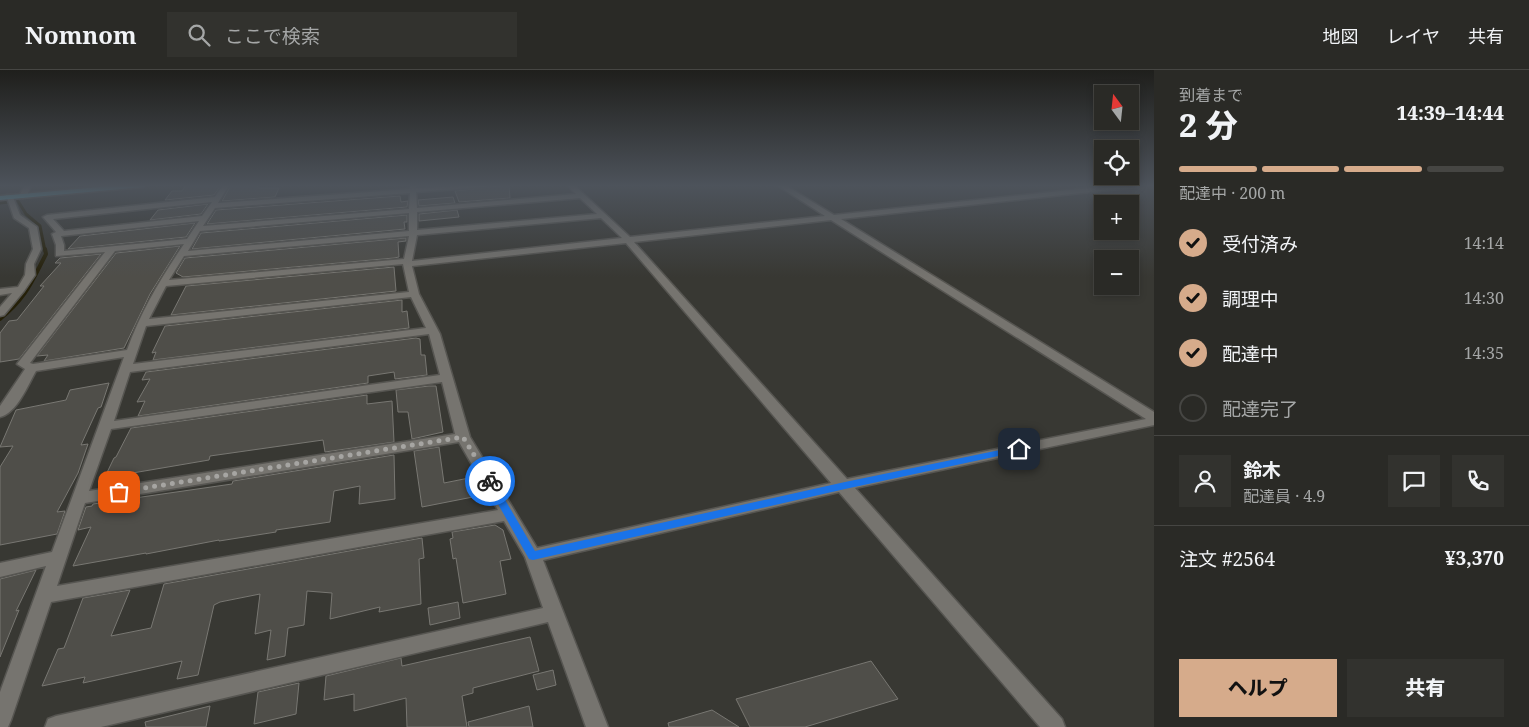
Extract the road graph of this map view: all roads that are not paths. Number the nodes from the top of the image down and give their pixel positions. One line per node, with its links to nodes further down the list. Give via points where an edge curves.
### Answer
1 (17, 216): 18 (street, via 33,227 37,249 30,264 30,275)
2 (101, 216): 10 (street, via 47,217)
3 (187, 216): 10 (street)
4 (206, 216): 13 (street)
5 (412, 216): 11 (street)
6 (603, 216): 11 (street); 12 (street)
7 (828, 216): 9 (street)
8 (854, 216): 9 (street)
9 (832, 218): 12 (street); 29 (street)
10 (61, 232): 14 (street, via 56,234 59,254)
11 (413, 234): 15 (street); 16 (street)
12 (628, 240): 16 (street); 32 (street)
13 (189, 241): 14 (street); 15 (street)
14 (112, 249): 25 (street, via 23,364)
15 (181, 254): 17 (street)
16 (407, 263): 17 (street); 20 (street)
17 (162, 284): 22 (street)
18 (21, 290): 19 (street); 21 (street)
19 (0, 292)
20 (414, 294): 22 (street); 23 (street)
21 (0, 313)
22 (142, 323): 24 (street)
23 (433, 330): 26 (street); 27 (street)
24 (131, 353): 25 (street); 26 (street)
25 (32, 368): 28 (street, via 9,405)
26 (125, 369): 30 (street)
27 (446, 378): 30 (street); 31 (street)
28 (0, 413)
29 (1154, 420): 32 (street)
30 (106, 426): 33 (street)
31 (463, 437): 33 (street); 34 (street)
32 (845, 486): 35 (street); 43 (street)
33 (81, 498): 36 (street)
34 (510, 514): 35 (street); 38 (street)
35 (533, 556): 39 (street)
36 (58, 557): 37 (street); 38 (street)
37 (0, 570)
38 (44, 596): 40 (street)
39 (554, 614): 41 (street); 42 (street)
40 (0, 720)
41 (56, 727)
42 (596, 727)
43 (1054, 727)

